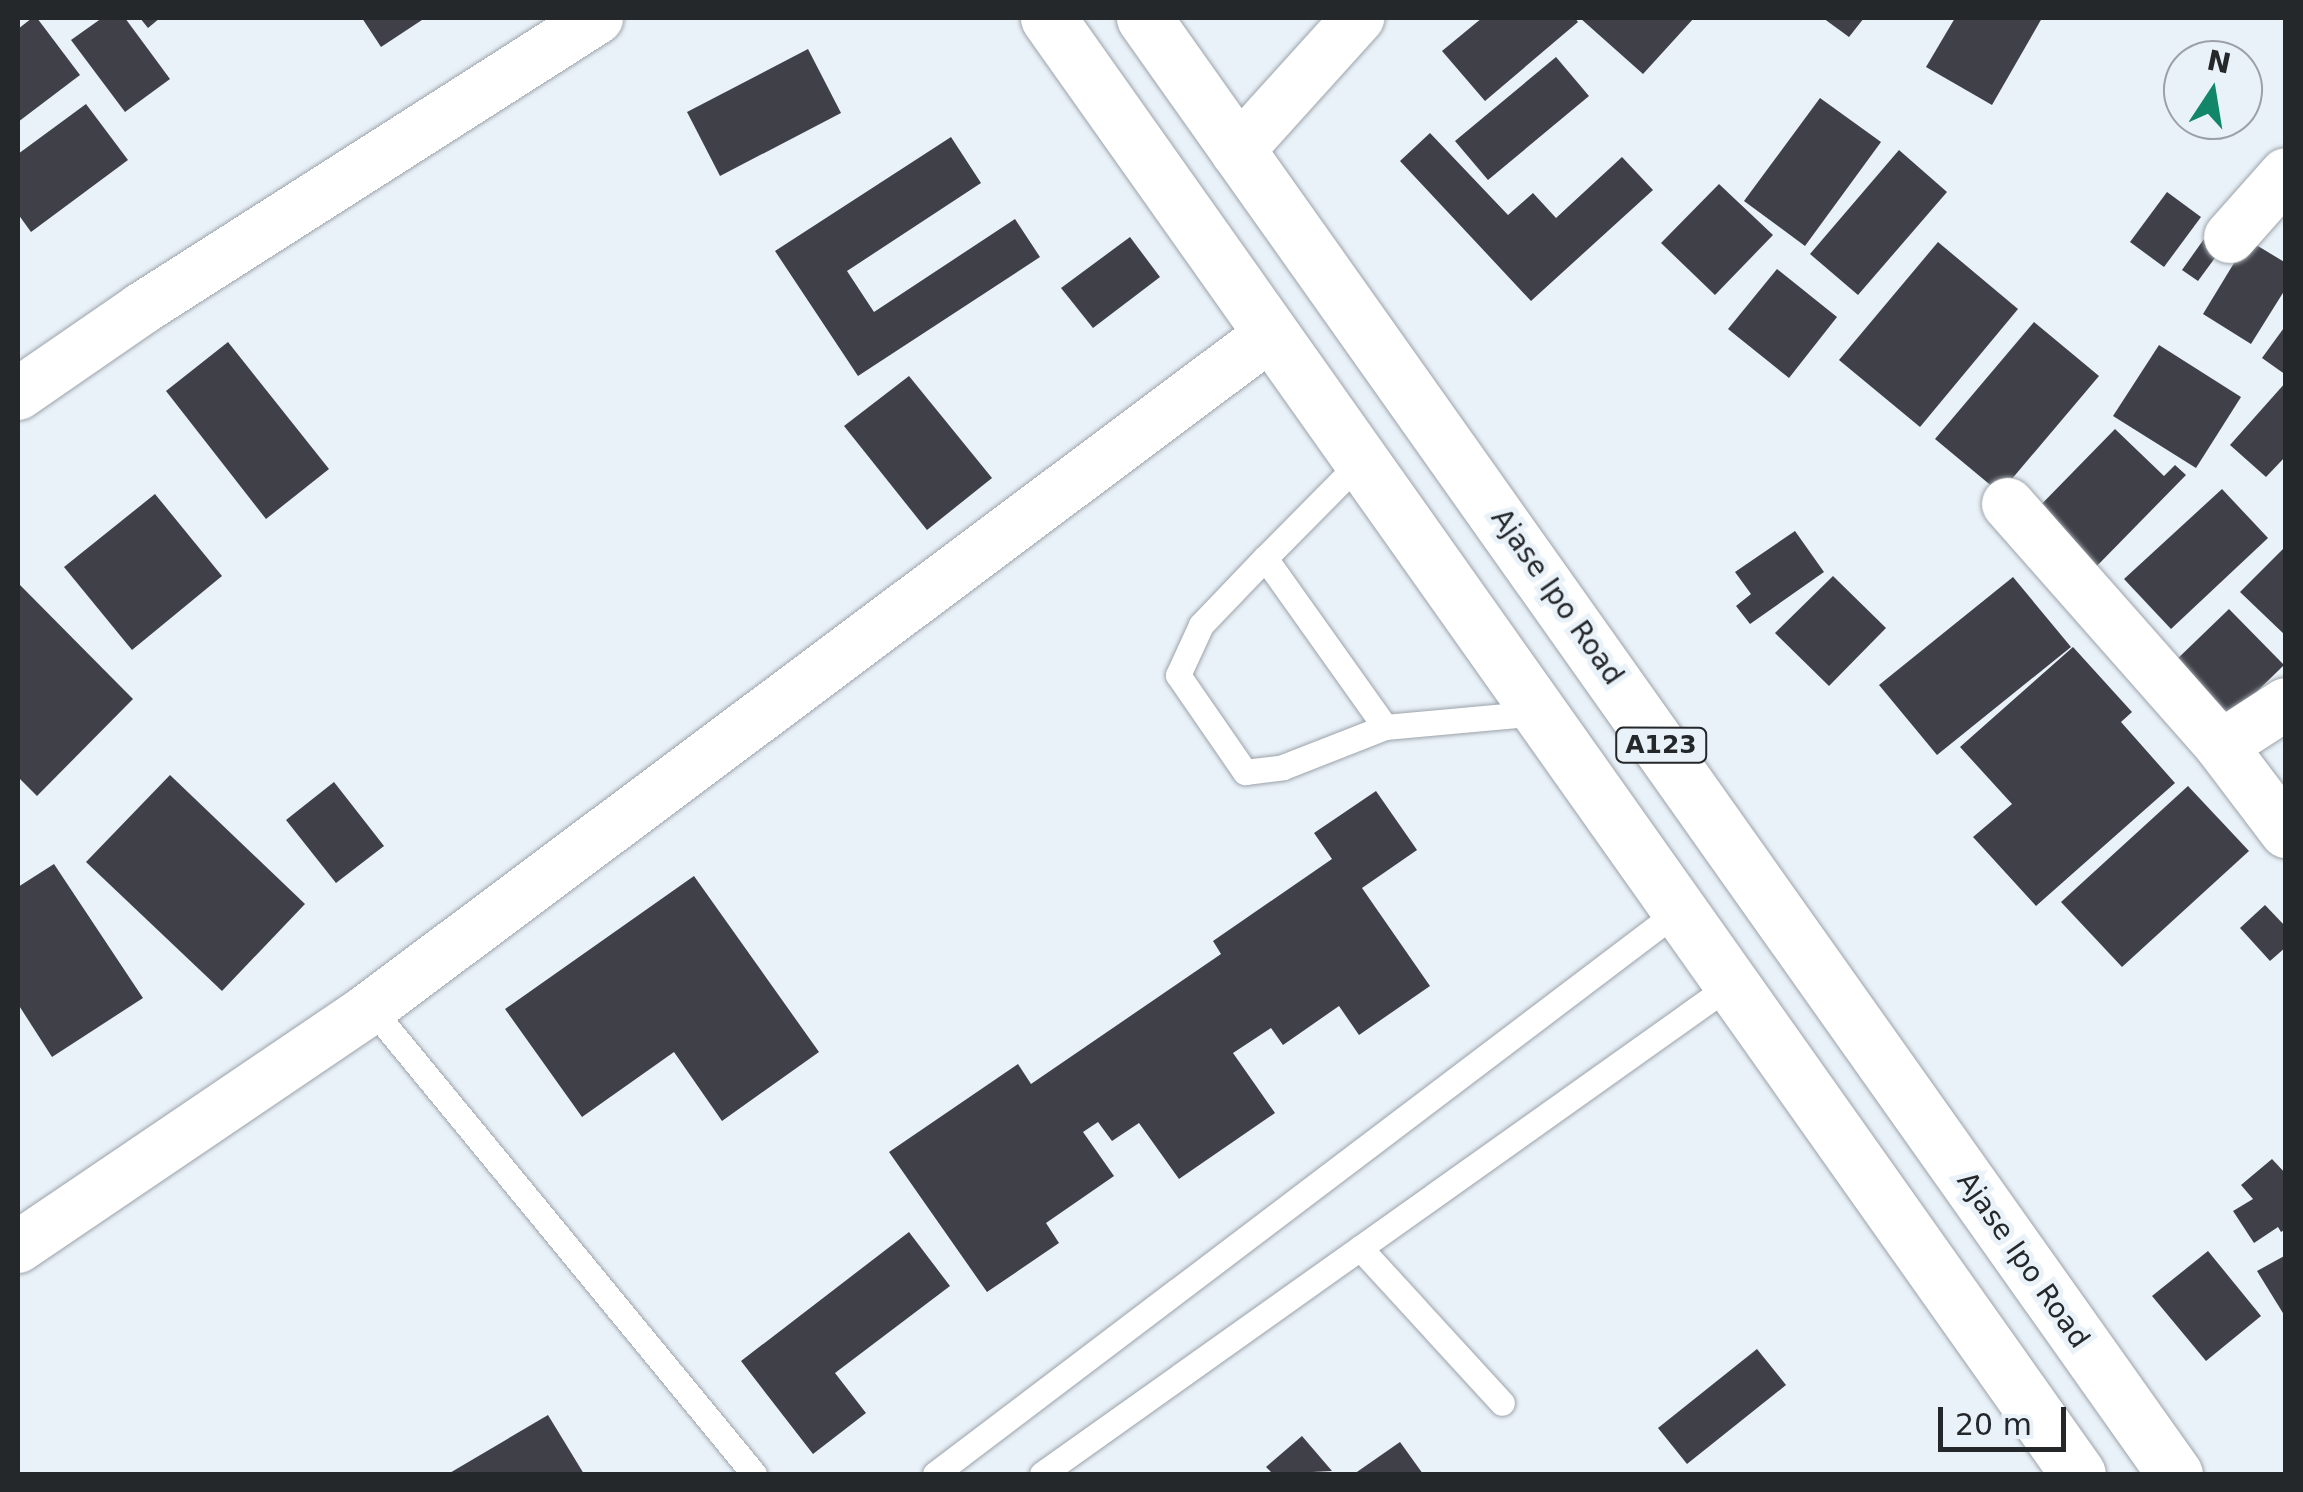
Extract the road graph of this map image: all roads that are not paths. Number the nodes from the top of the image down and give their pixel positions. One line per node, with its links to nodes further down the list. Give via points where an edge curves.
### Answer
1 (596, 18): 9 (street)
2 (1048, 18): 8 (highway, A123)
3 (1144, 18): 5 (highway, Ajase Ipo Road / A123)
4 (1358, 18): 5 (street)
5 (1237, 152): 28 (highway, Ajase Ipo Road / A123)
6 (2286, 174): 7 (street)
7 (2230, 237)
8 (1271, 334): 10 (highway, A123); 20 (street)
9 (18, 394)
10 (1361, 461): 12 (lane); 14 (highway, A123)
11 (2008, 504): 16 (street)
12 (1265, 558): 15 (lane); 15 (lane, via 1200,626 1178,675 1245,772 1283,767)
13 (2286, 704): 16 (street)
14 (1538, 713): 15 (lane); 18 (highway, A123)
15 (1385, 727)
16 (2221, 746): 17 (street)
17 (2286, 832)
18 (1678, 911): 19 (highway, A123); 25 (lane)
19 (1730, 985): 22 (lane); 27 (highway, A123)
20 (371, 1008): 21 (street); 24 (lane)
21 (18, 1247)
22 (1360, 1248): 23 (lane); 26 (lane)
23 (1502, 1403)
24 (754, 1474)
25 (935, 1474)
26 (1042, 1474)
27 (2078, 1474)
28 (2175, 1474)

